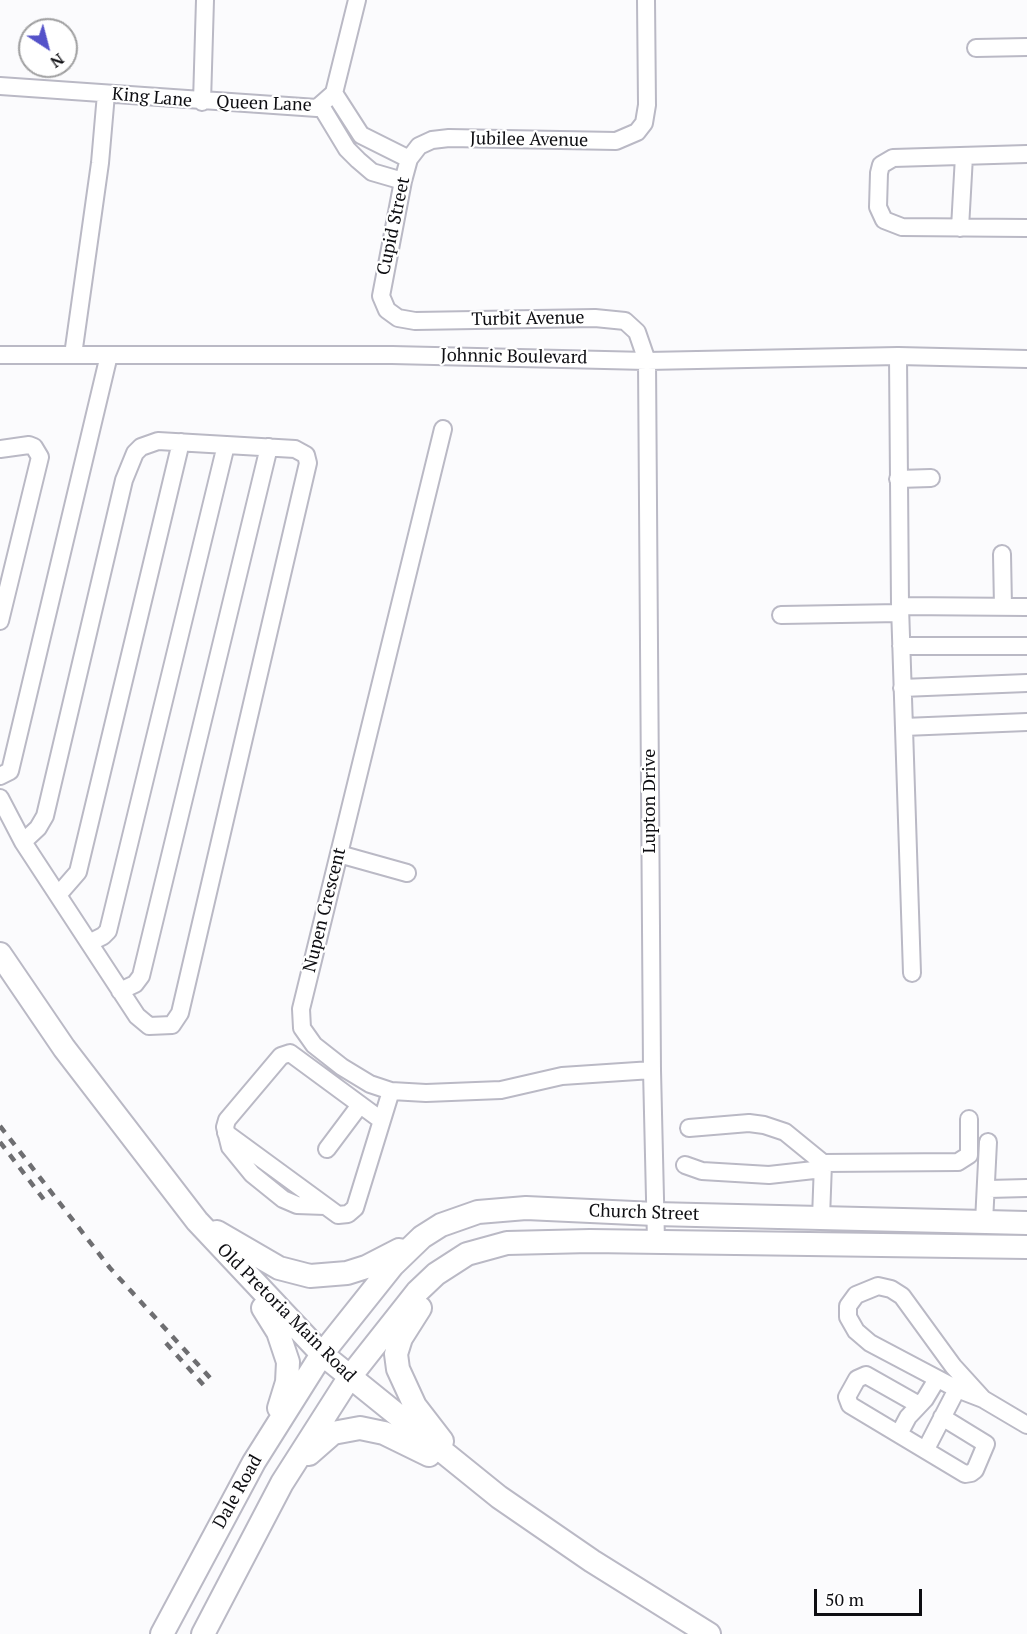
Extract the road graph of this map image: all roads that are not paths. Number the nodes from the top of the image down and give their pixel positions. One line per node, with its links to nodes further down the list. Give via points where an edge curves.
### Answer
1 (206, 0): 9 (street, King Lane)
2 (357, 0): 7 (street, Queen Lane)
3 (646, 0): 11 (street, Jubilee Avenue, via 647,105 644,123 637,132 616,141 449,138)
4 (1027, 47): 5 (street)
5 (976, 48)
6 (0, 86): 8 (street, King Lane)
7 (334, 93): 10 (street, Queen Lane); 14 (street, via 361,135)
8 (106, 94): 9 (street, King Lane); 20 (street)
9 (202, 102): 10 (street, Queen Lane, via 307,109)
10 (321, 106): 15 (street, via 358,160 372,172)
11 (420, 146): 14 (street, Cupid Street)
12 (1027, 154): 13 (street)
13 (964, 156): 16 (street); 16 (street, via 893,158 881,165 879,173 878,207 884,220 902,227)
14 (409, 159): 15 (street, Cupid Street)
15 (403, 181): 18 (street, Cupid Street, via 381,296)
16 (960, 228): 17 (street)
17 (1027, 228)
18 (387, 310): 24 (street, Turbit Avenue, via 398,318 415,321 625,321 637,332)
19 (0, 355): 20 (street, Johnnic Boulevard)
20 (73, 355): 21 (street, Johnnic Boulevard)
21 (109, 355): 24 (street, Johnnic Boulevard, via 392,354); 44 (street, via 10,771)
22 (898, 356): 23 (street, Johnnic Boulevard); 24 (street, Johnnic Boulevard); 31 (street)
23 (1027, 359)
24 (647, 361): 54 (street, Lupton Drive)
25 (443, 429): 47 (street, Nupen Crescent)
26 (181, 442): 27 (street); 46 (street, via 158,441 135,453 45,816); 49 (street, via 78,872)
27 (226, 445): 28 (street); 50 (street, via 108,931)
28 (269, 447): 53 (street, via 141,976 135,984); 53 (street, via 295,448 306,455 308,463 180,1013 172,1025 149,1026)
29 (0, 448): 37 (street, via 29,445 40,457)
30 (931, 478): 31 (street)
31 (898, 479): 35 (street)
32 (1002, 554): 33 (street)
33 (1003, 607): 34 (street); 35 (street)
34 (1027, 608)
35 (900, 610): 36 (street); 39 (street)
36 (781, 615)
37 (0, 621)
38 (1027, 645): 39 (street)
39 (901, 646): 41 (street)
40 (1027, 684): 41 (street)
41 (902, 688): 43 (street)
42 (1027, 722): 43 (street)
43 (904, 727): 52 (street)
44 (0, 776)
45 (0, 798): 46 (street)
46 (22, 842): 49 (street)
47 (339, 854): 48 (street); 55 (street, Nupen Crescent, via 301,1009 301,1024 314,1045 342,1067)
48 (407, 873)
49 (58, 895): 50 (street)
50 (89, 943): 53 (street)
51 (0, 954): 70 (main road, Old Pretoria Main Road, via 64,1048)
52 (912, 973)
53 (120, 991)
54 (652, 1070): 55 (street, Nupen Crescent, via 562,1076 501,1090); 66 (street, Lupton Drive)
55 (390, 1091): 58 (street)
56 (360, 1105): 58 (street); 58 (street, via 295,1055 285,1053 226,1120 226,1133 239,1161 283,1199 297,1205 325,1206 338,1215 355,1208); 61 (street)
57 (969, 1119): 63 (street, via 969,1155 964,1160)
58 (381, 1120)
59 (689, 1128): 63 (street, via 764,1125 785,1132)
60 (988, 1142): 65 (street)
61 (327, 1149)
62 (685, 1165): 63 (street, via 702,1171 769,1175)
63 (823, 1166): 67 (street)
64 (1027, 1188): 65 (street)
65 (988, 1189): 68 (street)
66 (655, 1214): 67 (main road, Church Street); 71 (main road, Church Street, via 488,1210 459,1218); 72 (street, Lupton Drive)
67 (821, 1218): 68 (main road, Church Street)
68 (984, 1222): 69 (main road, Church Street)
69 (1027, 1223)
70 (202, 1226): 71 (main road, via 279,1268 310,1276 337,1275 366,1267); 75 (main road, Old Pretoria Main Road); 83 (main road, via 272,1322 286,1352 287,1382)
71 (423, 1237): 75 (main road, Church Street, via 379,1281)
72 (656, 1241): 73 (main road, Church Street, via 519,1242); 74 (main road, Church Street)
73 (486, 1247): 76 (main road, Church Street, via 436,1274 392,1321); 86 (main road, via 419,1310 405,1328 396,1354 400,1377 415,1406)
74 (1027, 1247)
75 (322, 1354): 76 (main road, Old Pretoria Main Road); 83 (main road, Dale Road)
76 (349, 1378): 86 (main road, Old Pretoria Main Road); 87 (main road, Dale Road)
77 (937, 1379): 78 (street); 79 (street, via 870,1343 856,1331 848,1317 848,1306 856,1295 878,1286 903,1296 953,1366); 80 (street)
78 (957, 1389): 79 (street); 81 (street)
79 (983, 1398): 82 (street)
80 (920, 1405): 84 (street); 84 (street, via 866,1375 857,1379 847,1402)
81 (942, 1417): 85 (street); 85 (street, via 986,1444 975,1470 965,1474)
82 (1027, 1425)
83 (271, 1432): 88 (main road, Dale Road)
84 (899, 1434): 85 (street)
85 (926, 1449)
86 (470, 1475): 87 (main road, via 384,1433 345,1429 333,1433 311,1452); 90 (main road, Old Pretoria Main Road, via 559,1539)
87 (270, 1506): 89 (main road, Dale Road)
88 (162, 1634)
89 (203, 1634)
90 (709, 1634)

